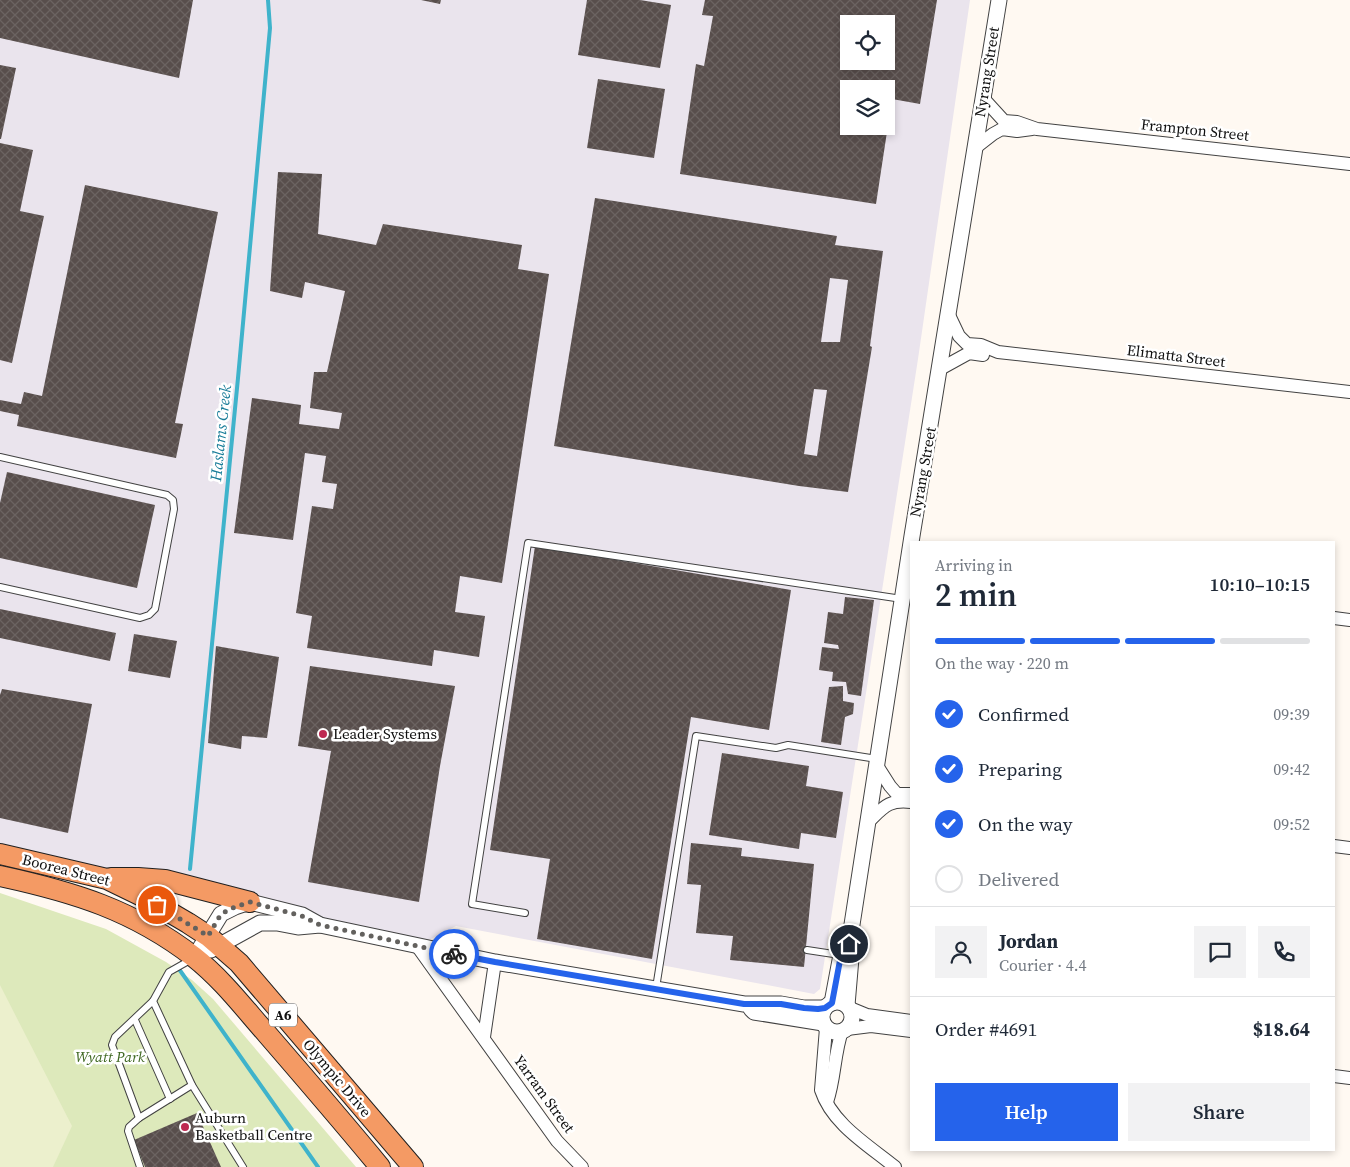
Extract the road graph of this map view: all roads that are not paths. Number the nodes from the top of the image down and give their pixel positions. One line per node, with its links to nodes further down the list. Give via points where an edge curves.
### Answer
1 (998, 0): 2 (street, Nyrang Street)
2 (983, 98): 3 (street, Frampton Street, via 1004,121); 4 (street, Nyrang Street)
3 (1037, 129): 4 (street, Frampton Street, via 1002,129); 5 (street, Frampton Street)
4 (975, 148): 6 (street, Nyrang Street)
5 (1350, 164)
6 (949, 315): 7 (street, Elimatta Street, via 967,344); 8 (street, Nyrang Street)
7 (998, 352): 8 (street, Elimatta Street, via 969,353); 9 (street, Elimatta Street)
8 (940, 369): 11 (street, Nyrang Street)
9 (1350, 392)
10 (0, 457): 13 (lane, via 168,495 173,500 174,509 156,609 149,615 140,618)
11 (913, 539)
12 (910, 567): 14 (street, Nyrang Street)
13 (0, 587)
14 (907, 595): 17 (street, Nyrang Street); 27 (lane, via 528,543 472,904)
15 (1335, 618): 16 (street)
16 (1350, 620)
17 (876, 762): 18 (street, via 897,794); 20 (street, Nyrang Street); 36 (lane, via 788,745 776,748 696,736)
18 (910, 794)
19 (910, 802): 20 (street, via 899,800 886,806)
20 (867, 823): 31 (street, Nyrang Street)
21 (1335, 846): 22 (street)
22 (1350, 848)
23 (0, 854): 25 (highway, Boorea Street / A6)
24 (0, 876): 33 (highway, Boorea Street / A6, via 94,901 148,927)
25 (107, 879): 26 (highway, via 165,880); 29 (highway, Boorea Street / A6, via 142,896)
26 (250, 902): 28 (street, via 302,916); 29 (street, via 221,914)
27 (525, 913)
28 (320, 925): 29 (street, via 298,927 260,923); 30 (street)
29 (214, 941): 33 (street); 53 (highway, Olympic Drive / A6, via 245,970)
30 (417, 946): 34 (street); 43 (street, Yarram Street)
31 (845, 949): 32 (lane); 38 (street, Nyrang Street)
32 (807, 950)
33 (194, 958): 35 (highway, Boorea Street / A6); 37 (lane, via 168,972)
34 (495, 962): 36 (street); 43 (street)
35 (221, 982): 52 (highway, Olympic Drive / A6)
36 (656, 989): 38 (street, via 744,1004 781,1004)
37 (153, 1001): 39 (lane); 46 (lane)
38 (834, 1013): 40 (street); 41 (street, via 836,1032); 41 (street, via 852,1018); 48 (street, Nyrang Street, via 820,1090)
39 (135, 1020): 47 (lane); 49 (lane, via 115,1037 112,1044)
40 (910, 1021)
41 (845, 1030): 42 (street, via 870,1026); 48 (street)
42 (910, 1031)
43 (484, 1037): 54 (street, Yarram Street, via 557,1141)
44 (1335, 1076): 45 (street)
45 (1350, 1078)
46 (192, 1085): 47 (lane); 51 (lane)
47 (170, 1099): 49 (lane)
48 (827, 1102): 55 (street, Nyrang Street, via 840,1122)
49 (138, 1118): 50 (lane, via 128,1131)
50 (140, 1167)
51 (242, 1167)
52 (380, 1167)
53 (413, 1167)
54 (582, 1167)
55 (895, 1167)

